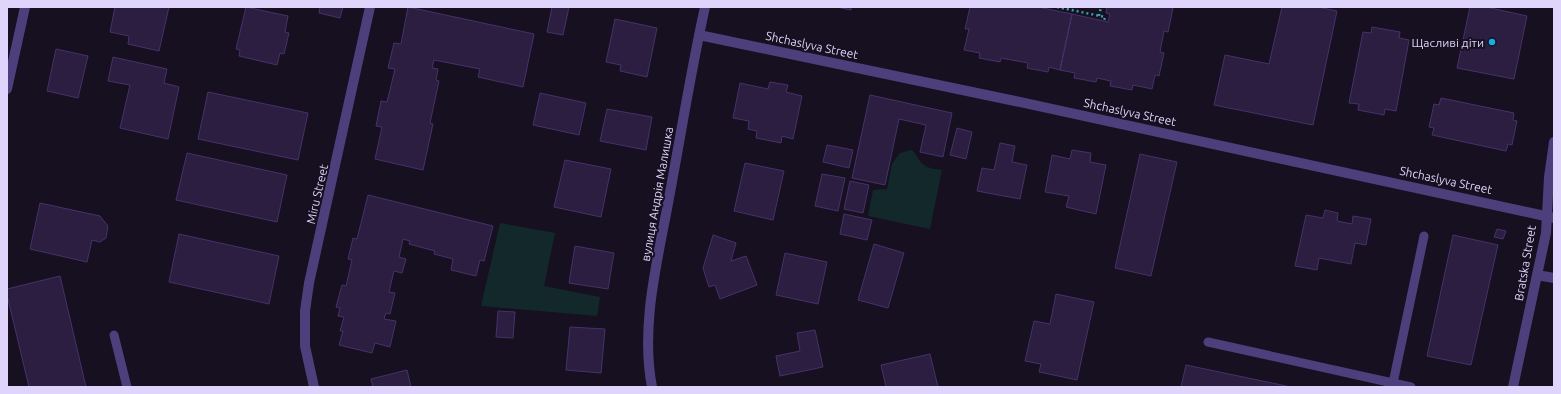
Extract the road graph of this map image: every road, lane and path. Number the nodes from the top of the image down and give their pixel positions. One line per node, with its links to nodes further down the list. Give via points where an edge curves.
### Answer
1 (25, 7): 9 (street)
2 (370, 7): 19 (street, Miru Street, via 309,283 305,311 305,346)
3 (705, 7): 8 (street, вулиця Андрія Малишка)
4 (1057, 7): 6 (path)
5 (1101, 7): 6 (path)
6 (1099, 16): 7 (path, via 1105,17)
7 (1104, 21)
8 (699, 35): 11 (street, Shchaslyva Street); 20 (street, вулиця Андрія Малишка, via 647,327 648,370)
9 (7, 89)
10 (1554, 142): 11 (street, Bratska Street, via 1549,177)
11 (1550, 217): 13 (street, Bratska Street)
12 (1424, 236): 17 (lane)
13 (1537, 275): 14 (street); 22 (street, Bratska Street)
14 (1554, 278)
15 (114, 336): 18 (lane)
16 (1208, 342): 17 (lane)
17 (1393, 383): 21 (lane)
18 (127, 387)
19 (314, 387)
20 (652, 387)
21 (1411, 387)
22 (1513, 387)

